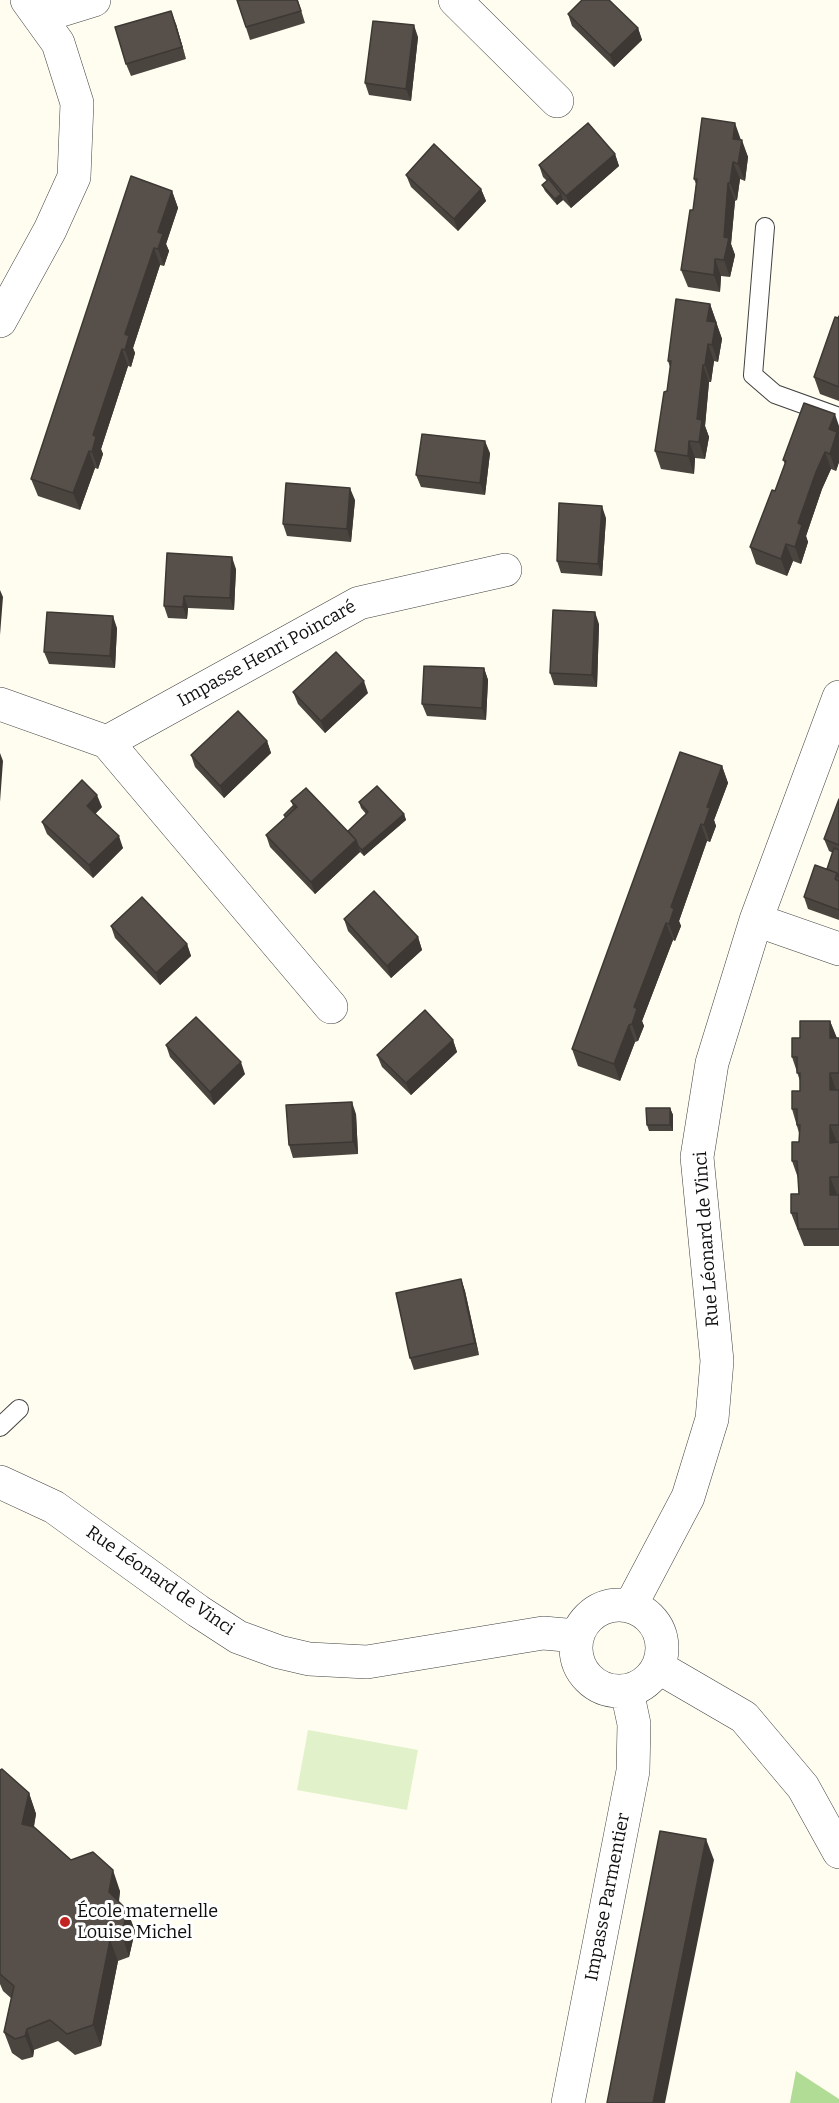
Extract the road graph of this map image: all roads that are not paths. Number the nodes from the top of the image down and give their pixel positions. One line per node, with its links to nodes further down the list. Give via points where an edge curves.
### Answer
1 (94, 0): 3 (street)
2 (455, 0): 4 (street)
3 (33, 8): 6 (street, via 58,43 77,103 74,177)
4 (557, 101)
5 (765, 227): 7 (lane, via 753,375 775,394)
6 (0, 321)
7 (839, 417)
8 (506, 570): 11 (street, Impasse Henri Poincaré, via 359,603)
9 (839, 696): 12 (street, Rue Léonard de Vinci)
10 (0, 704): 11 (street)
11 (107, 742): 14 (street)
12 (756, 920): 13 (street); 18 (street, Rue Léonard de Vinci, via 712,1063 697,1157 717,1361 712,1419 688,1497)
13 (839, 949)
14 (331, 1007)
15 (19, 1409): 16 (lane)
16 (0, 1427)
17 (0, 1482): 19 (street, Rue Léonard de Vinci, via 54,1507 238,1637 279,1652 309,1659 367,1662 543,1633)
18 (631, 1605): 19 (street, via 608,1605 588,1617); 20 (street, via 652,1618 663,1642)
19 (577, 1636): 21 (street, via 576,1658 587,1677 605,1689)
20 (658, 1667): 21 (street, via 646,1683); 22 (street, via 744,1717 803,1787)
21 (627, 1691): 23 (street, Impasse Parmentier, via 634,1724 633,1771)
22 (839, 1852)
23 (568, 2103)

